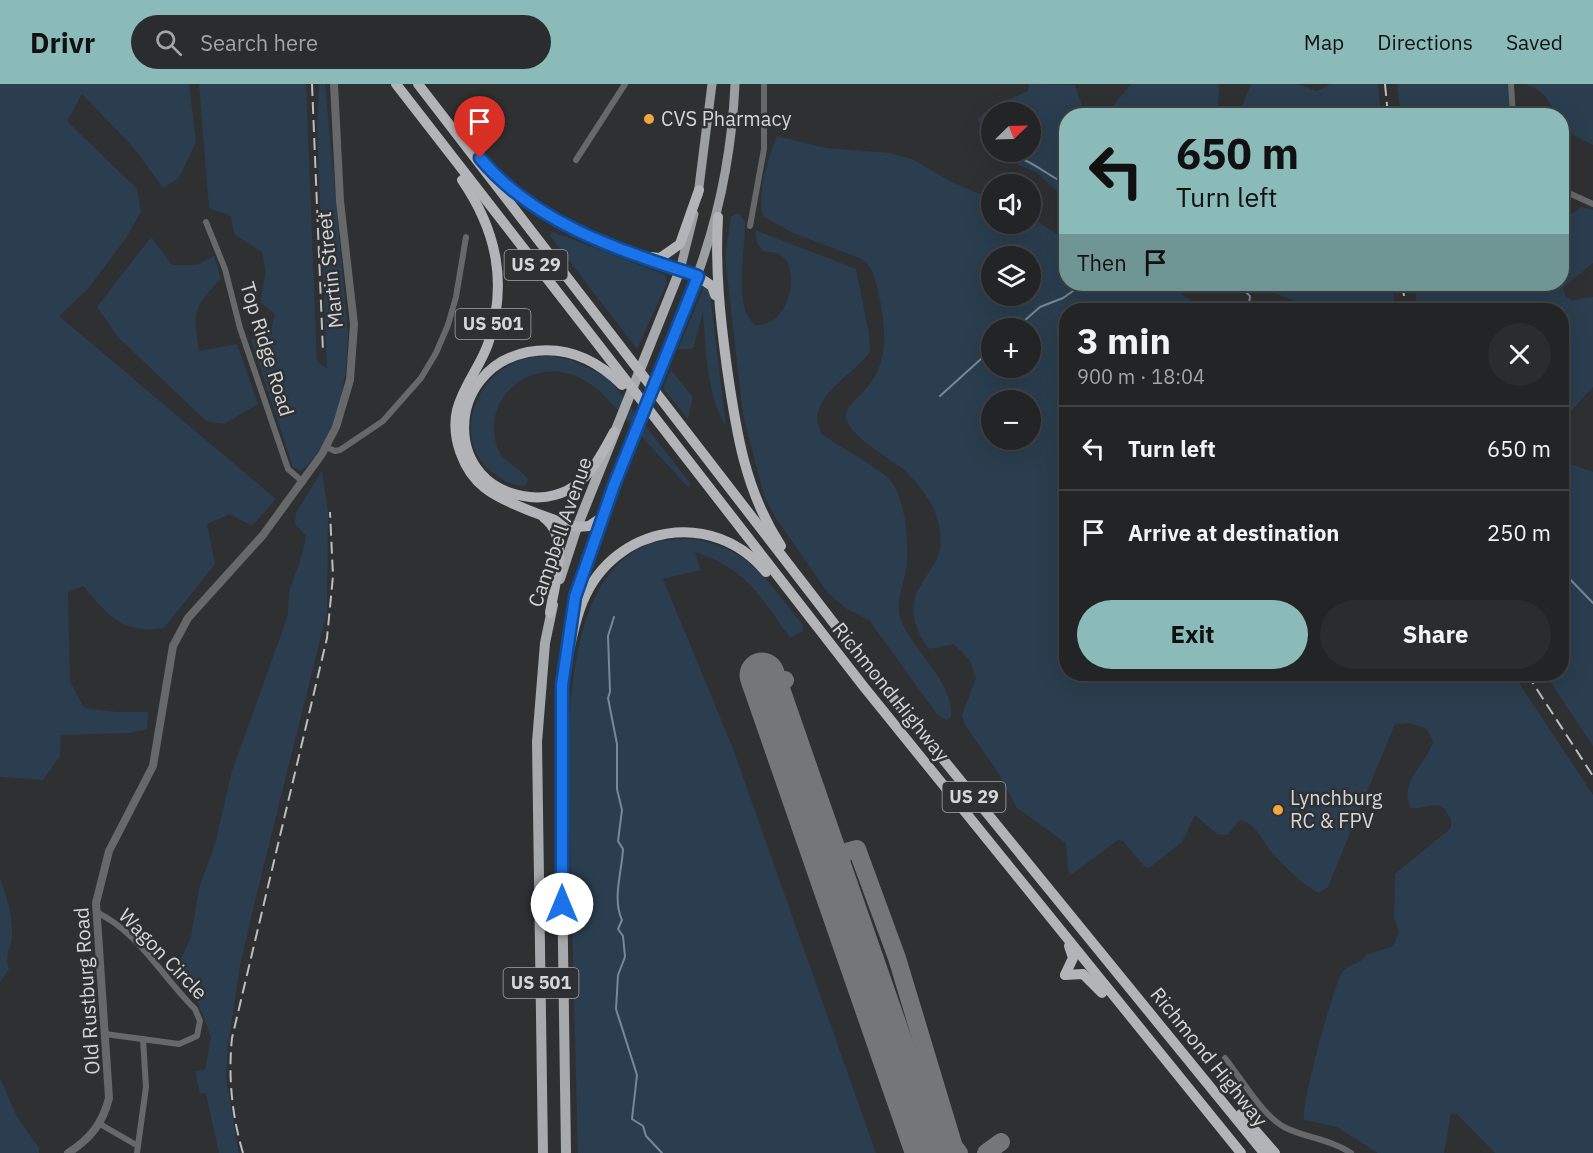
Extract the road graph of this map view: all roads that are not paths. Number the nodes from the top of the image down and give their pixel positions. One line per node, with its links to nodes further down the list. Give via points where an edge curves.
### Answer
1 (334, 84): 25 (street, Martin Street, via 340,201 354,324 346,401)
2 (396, 84): 10 (highway, US 29)
3 (625, 84): 11 (street)
4 (712, 84): 12 (main road, Campbell Avenue)
5 (735, 84): 15 (main road, Campbell Avenue, via 734,119)
6 (764, 84): 17 (street, via 764,149)
7 (1511, 84): 9 (street)
8 (420, 87): 19 (highway, via 490,169 520,196 550,217); 32 (highway, US 29)
9 (1512, 108)
10 (417, 112): 23 (highway, US 29); 27 (highway, US 501, via 482,210 496,263 497,298 488,343 456,412 460,454 484,488)
11 (576, 160)
12 (699, 190): 19 (highway, via 680,244 660,258); 20 (main road, Campbell Avenue)
13 (1569, 193): 14 (street)
14 (1593, 204)
15 (718, 217): 21 (main road, Campbell Avenue); 22 (highway, via 715,260)
16 (206, 222): 26 (street, Top Ridge Road, via 225,269 240,328 288,469)
17 (750, 226)
18 (466, 237): 25 (street, via 448,325 421,378 383,421 340,450)
19 (640, 256): 20 (highway)
20 (680, 270): 21 (highway); 24 (highway, Campbell Avenue)
21 (698, 276): 22 (highway, via 712,286); 28 (highway, Campbell Avenue / US 501)
22 (724, 343): 32 (highway, via 737,431 752,488 766,522)
23 (654, 417): 24 (highway, via 603,367 566,351 546,350 505,360 486,373 473,390 463,424 473,463 485,477 498,488 538,498 578,484); 30 (highway, Richmond Highway / US 29)
24 (614, 432): 29 (highway, Campbell Avenue)
25 (326, 447): 26 (street, Old Rustburg Road)
26 (303, 482): 34 (street, Old Rustburg Road, via 180,629 171,651 153,766 109,851 99,883)
27 (533, 512): 29 (highway); 31 (highway, US 501, via 549,522 560,546)
28 (602, 518): 29 (highway, via 589,526); 33 (highway, Campbell Avenue / US 501, via 575,597)
29 (577, 527): 31 (highway, Campbell Avenue)
30 (795, 599): 33 (highway, via 747,552 717,536 681,533 644,540 623,550 608,564 583,600); 35 (highway, Richmond Highway / US 29)
31 (550, 613): 44 (highway, Campbell Avenue / US 501, via 537,742)
32 (831, 620): 38 (highway, Richmond Highway / US 29)
33 (562, 685): 45 (highway, Campbell Avenue / US 501)
34 (96, 912): 36 (street, Old Rustburg Road); 37 (street, Wagon Circle, via 123,930 198,1014 198,1034 186,1043)
35 (1065, 935): 40 (highway, Richmond Highway / US 29); 40 (highway, via 1073,956 1065,975 1079,973 1094,984 1200,1111)
36 (105, 1034): 37 (street, Wagon Circle); 41 (street, Old Rustburg Road, via 110,1086)
37 (143, 1039): 42 (street, via 146,1087)
38 (1177, 1047): 47 (highway, Richmond Highway / US 29); 48 (highway, via 1190,1055)
39 (1225, 1058): 49 (street, via 1277,1122)
40 (1214, 1120): 46 (highway, Richmond Highway / US 29)
41 (100, 1124): 42 (street); 43 (street, Old Rustburg Road)
42 (137, 1150)
43 (68, 1153)
44 (543, 1153)
45 (566, 1153)
46 (1241, 1153)
47 (1264, 1153)
48 (1275, 1153)
49 (1351, 1153)

